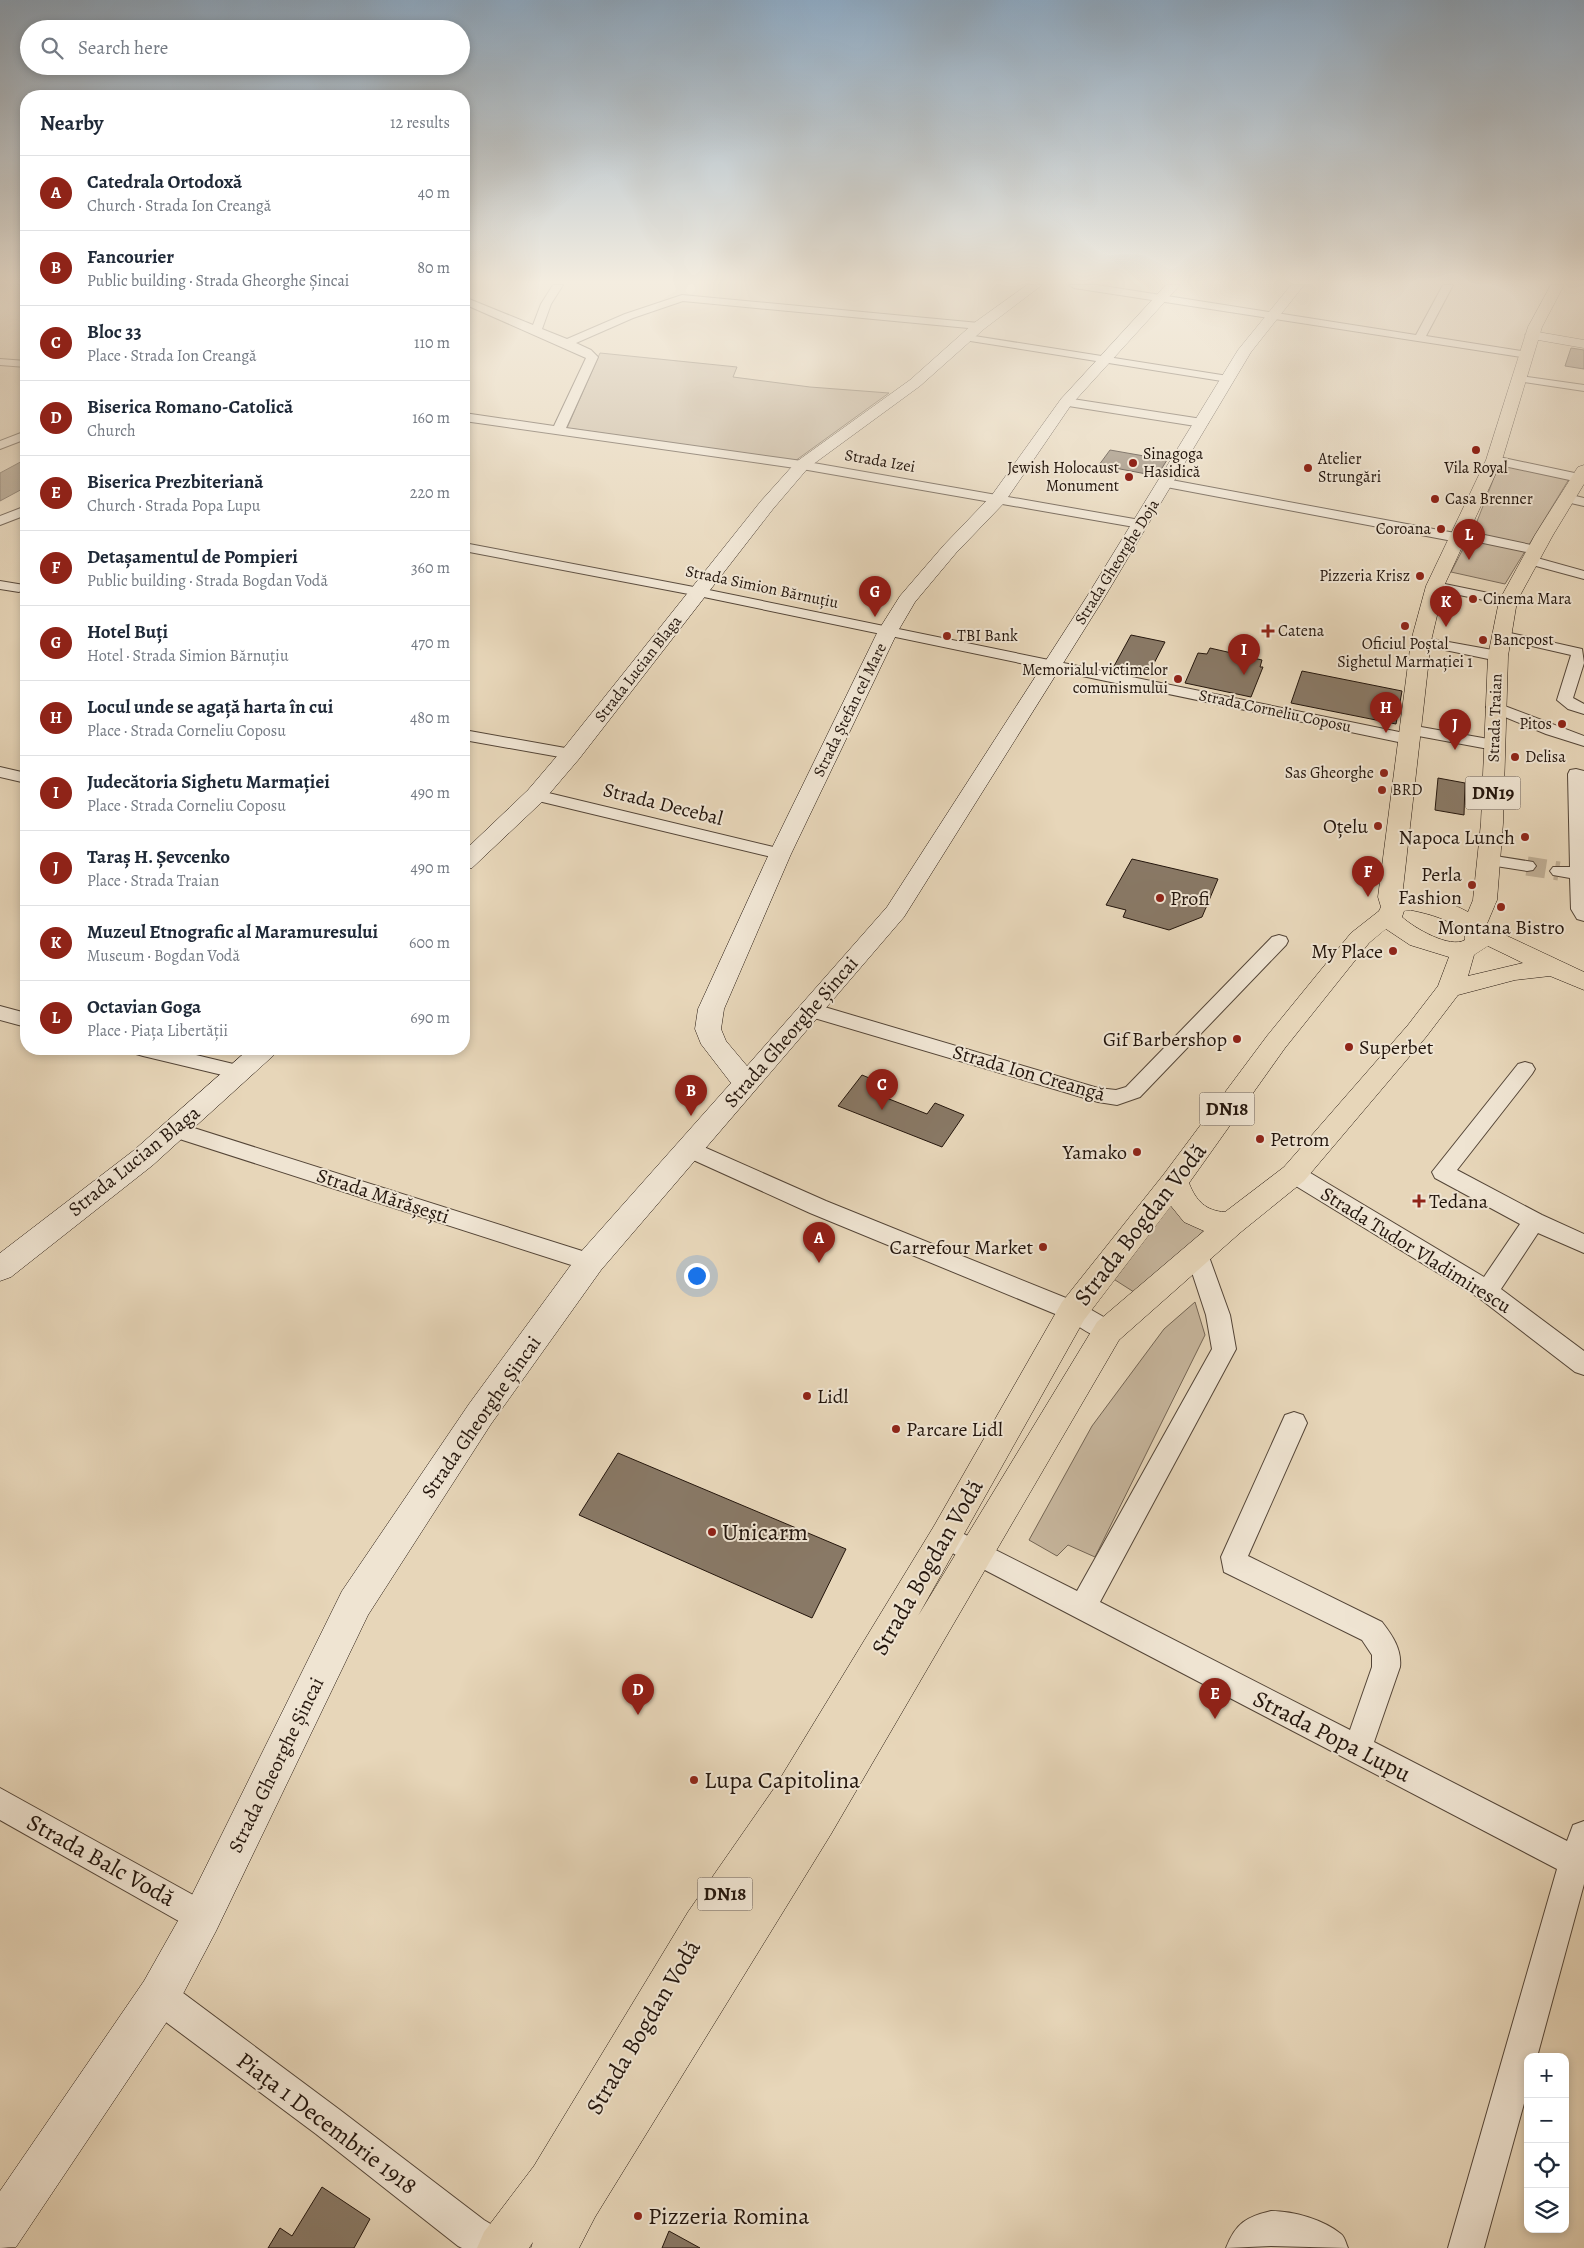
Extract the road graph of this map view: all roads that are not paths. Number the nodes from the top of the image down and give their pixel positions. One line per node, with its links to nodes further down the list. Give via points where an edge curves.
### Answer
1 (578, 390): 9 (street)
2 (905, 390): 13 (main road, Strada Lucian Blaga)
3 (1078, 390): 6 (main road, Strada Ștefan cel Mare)
4 (1222, 390): 8 (main road, Strada Gheorghe Doja)
5 (1517, 390): 12 (main road)
6 (1066, 402): 8 (street); 16 (main road, Strada Ștefan cel Mare)
7 (470, 418): 9 (street, Strada Izei)
8 (1202, 423): 15 (main road, Strada Gheorghe Doja)
9 (559, 429): 13 (street, Strada Izei)
10 (20, 437): 11 (street)
11 (0, 445)
12 (1494, 460): 14 (street); 21 (main road)
13 (802, 465): 16 (street, Strada Izei); 28 (main road, Strada Lucian Blaga, via 766,505)
14 (1581, 474): 17 (main road, DN19)
15 (1166, 483): 20 (main road, Strada Gheorghe Doja); 21 (street)
16 (998, 499): 20 (street, Strada Izei); 30 (main road, Strada Ștefan cel Mare, via 907,600)
17 (1575, 500): 23 (main road, DN19)
18 (20, 513): 19 (street)
19 (0, 521)
20 (1140, 524): 33 (main road, Strada Gheorghe Doja)
21 (1459, 536): 23 (street); 26 (main road)
22 (470, 548): 28 (street, Strada Simion Bărnuțiu)
23 (1533, 555): 24 (street); 29 (main road, DN19)
24 (1584, 575)
25 (0, 585): 27 (street)
26 (1435, 586): 29 (street); 31 (main road)
27 (19, 588)
28 (699, 592): 30 (street, Strada Simion Bărnuțiu); 42 (main road, Strada Lucian Blaga)
29 (1508, 601): 32 (main road, DN19)
30 (888, 631): 33 (street, Strada Simion Bărnuțiu); 47 (main road, Strada Ștefan cel Mare)
31 (1421, 641): 32 (street); 38 (main road)
32 (1499, 646): 34 (street, via 1577,652); 35 (main road, Strada Traian / DN19)
33 (1053, 665): 38 (street, Strada Corneliu Coposu); 60 (main road, Strada Gheorghe Șincai, via 896,912)
34 (1579, 670): 36 (street, via 1565,700)
35 (1494, 707): 37 (street); 40 (main road, Strada Traian / DN19)
36 (1584, 709)
37 (1552, 731): 40 (street, Strada Corneliu Coposu, via 1521,730); 41 (street)
38 (1409, 734): 40 (street, Strada Corneliu Coposu); 53 (main road)
39 (470, 736): 42 (street)
40 (1494, 739): 49 (main road, Strada Traian / DN19)
41 (1584, 740)
42 (572, 754): 46 (main road, Strada Lucian Blaga)
43 (0, 772): 45 (street)
44 (1584, 776): 52 (street, via 1576,774)
45 (20, 777)
46 (536, 795): 47 (street, Strada Decebal); 48 (main road, Strada Lucian Blaga)
47 (780, 854): 67 (main road, Strada Ștefan cel Mare, via 711,1009 708,1029 714,1044)
48 (470, 857)
49 (1489, 860): 50 (street); 55 (main road, Strada Traian / DN19, via 1485,900)
50 (1527, 866)
51 (1560, 872): 52 (street)
52 (1582, 875): 54 (street, via 1580,909)
53 (1391, 911): 55 (main road, via 1411,903 1455,916); 55 (main road, via 1393,924 1440,947); 71 (main road, Strada Bogdan Vodă / DN18, via 1360,938 1276,1042)
54 (1584, 915)
55 (1471, 940): 57 (main road); 59 (main road, DN18)
56 (1279, 941): 60 (street, Strada Ion Creangă, via 1133,1092 1117,1098)
57 (1554, 968): 58 (main road); 59 (main road, via 1499,975)
58 (1584, 982)
59 (1449, 989): 70 (main road, DN18, via 1370,1088)
60 (811, 1010): 67 (main road, Strada Gheorghe Șincai)
61 (0, 1013): 62 (street)
62 (20, 1018)
63 (169, 1055): 66 (street)
64 (258, 1055): 66 (main road, Strada Lucian Blaga)
65 (1525, 1069): 72 (street, via 1443,1172)
66 (239, 1072): 68 (main road, Strada Lucian Blaga)
67 (746, 1083): 69 (main road, Strada Gheorghe Șincai)
68 (175, 1130): 76 (street, Strada Mărășești); 77 (main road, Strada Lucian Blaga)
69 (688, 1148): 76 (main road, Strada Gheorghe Șincai); 79 (street, via 818,1206)
70 (1294, 1174): 73 (main road, Strada Bogdan Vodă / DN18); 78 (street, Strada Tudor Vladimirescu)
71 (1174, 1182): 73 (main road, via 1181,1203 1198,1216 1214,1223); 79 (main road, Strada Bogdan Vodă / DN18)
72 (1534, 1221): 74 (street); 78 (street)
73 (1231, 1224): 75 (main road, Strada Bogdan Vodă / DN18)
74 (1584, 1244)
75 (1196, 1254): 80 (main road, Strada Bogdan Vodă / DN18); 84 (street, via 1218,1315 1224,1349)
76 (590, 1262): 88 (main road, Strada Gheorghe Șincai, via 480,1414 355,1603)
77 (0, 1269)
78 (1487, 1291): 81 (street, Strada Tudor Vladimirescu)
79 (1072, 1311): 80 (street); 83 (main road, Strada Bogdan Vodă / DN18)
80 (1108, 1331): 83 (main road, Strada Bogdan Vodă / DN18)
81 (1584, 1365)
82 (1294, 1422): 85 (street, via 1234,1563 1372,1631 1382,1644 1387,1658)
83 (961, 1545): 84 (street, Strada Popa Lupu); 92 (main road, Strada Bogdan Vodă / DN18, via 703,1928 550,2182); 93 (main road, Strada Bogdan Vodă / DN18, via 817,1820 578,2201)
84 (1083, 1607): 85 (street, Strada Popa Lupu)
85 (1357, 1749): 87 (street, Strada Popa Lupu)
86 (0, 1803): 88 (street, Strada Balc Vodă)
87 (1581, 1854): 96 (street)
88 (202, 1917): 89 (main road, Strada Gheorghe Șincai)
89 (159, 1996): 90 (main road, Strada Gheorghe Șincai); 91 (street, Piața 1 Decembrie 1918)
90 (0, 2231)
91 (496, 2248)
92 (500, 2248)
93 (554, 2248)
94 (1244, 2248): 95 (street, via 1248,2239 1269,2227 1291,2230)
95 (1330, 2248)
96 (1466, 2248)

